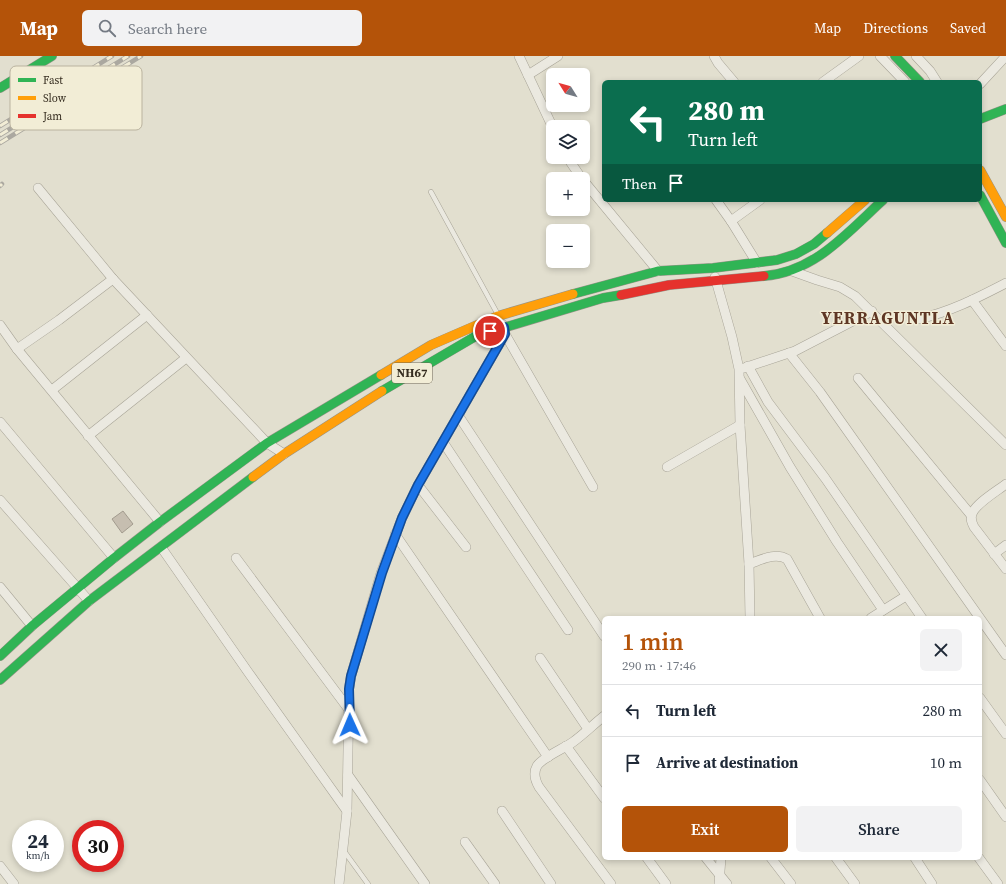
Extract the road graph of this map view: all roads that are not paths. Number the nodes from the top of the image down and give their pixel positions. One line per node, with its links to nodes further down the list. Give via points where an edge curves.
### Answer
1 (52, 56): 10 (main road)
2 (520, 56): 11 (street)
3 (558, 56): 11 (street)
4 (714, 56): 12 (street)
5 (859, 56): 13 (street)
6 (880, 56): 14 (street)
7 (895, 56): 15 (main road)
8 (916, 56): 16 (street)
9 (1006, 56): 18 (street)
10 (36, 66)
11 (528, 75): 22 (street)
12 (732, 80)
13 (826, 80)
14 (903, 80)
15 (918, 80)
16 (936, 80)
17 (10, 82): 19 (main road)
18 (982, 82)
19 (0, 88)
20 (1006, 109): 21 (main road)
21 (982, 118)
22 (549, 120)
23 (982, 174): 32 (main road)
24 (38, 188): 39 (street)
25 (590, 190): 37 (street)
26 (432, 192): 45 (lane)
27 (982, 199): 34 (main road)
28 (717, 202): 33 (street)
29 (757, 202): 33 (street)
30 (863, 202): 35 (main road, NH67, via 814,244 796,254)
31 (881, 202): 38 (main road, NH67, via 826,252)
32 (1006, 217)
33 (731, 221): 35 (street)
34 (1006, 243)
35 (757, 263): 36 (main road, NH67)
36 (713, 268): 37 (main road, NH67); 40 (street)
37 (658, 271): 45 (main road, NH67)
38 (792, 271): 40 (main road, NH67, via 768,276); 43 (street, via 846,289)
39 (113, 279): 44 (street); 50 (street, via 55,324)
40 (716, 280): 48 (main road, NH67, via 669,285 603,298); 54 (street)
41 (1006, 283): 42 (street)
42 (972, 300): 46 (street, via 947,311); 49 (street)
43 (872, 311): 51 (street); 63 (street)
44 (147, 315): 52 (street); 56 (street)
45 (498, 316): 48 (street); 62 (main road, NH67, via 431,345)
46 (918, 319)
47 (0, 325): 50 (street)
48 (504, 331): 57 (street); 64 (main road, NH67, via 476,336 364,401); 68 (street)
49 (1006, 346)
50 (17, 349): 56 (street)
51 (789, 353): 53 (street); 90 (street, via 820,392)
52 (186, 358): 60 (street); 62 (street)
53 (748, 366): 54 (street); 83 (street, via 768,402 829,484)
54 (739, 373): 59 (street); 85 (street, via 783,455 836,542)
55 (858, 378): 70 (street)
56 (52, 390): 60 (street)
57 (458, 415): 61 (street); 94 (street)
58 (0, 422): 77 (street)
59 (740, 425): 65 (street); 79 (street)
60 (88, 436): 71 (street)
61 (443, 442): 67 (street); 93 (street)
62 (267, 443): 64 (street); 71 (main road, NH67)
63 (1006, 445)
64 (284, 454): 74 (main road, NH67)
65 (668, 467)
66 (1006, 484): 70 (street, via 979,505)
67 (418, 485): 72 (street); 75 (street)
68 (593, 487)
69 (0, 500): 82 (street)
70 (971, 515): 76 (street, via 974,527)
71 (160, 522): 77 (main road, NH67)
72 (395, 534): 100 (street, via 351,676); 105 (street)
73 (1006, 545): 76 (street)
74 (161, 547): 84 (main road, NH67); 109 (street)
75 (466, 547)
76 (994, 554): 80 (street)
77 (114, 558): 82 (main road, NH67)
78 (236, 558): 100 (street)
79 (749, 564): 86 (street); 87 (street, via 776,556 787,559)
80 (1006, 569)
81 (0, 588): 92 (street)
82 (78, 588): 84 (street); 92 (main road, NH67)
83 (906, 596): 85 (street); 89 (street)
84 (89, 601): 98 (main road, NH67)
85 (883, 610): 88 (street)
86 (751, 616)
87 (819, 616)
88 (873, 616)
89 (921, 616)
90 (978, 616)
91 (982, 621): 96 (street)
92 (32, 626): 95 (main road, NH67)
93 (568, 630)
94 (602, 633)
95 (1, 652)
96 (1006, 655)
97 (540, 658): 102 (street)
98 (0, 680)
99 (982, 701): 103 (street)
100 (350, 711): 106 (street)
101 (602, 721): 102 (street)
102 (588, 729): 104 (street)
103 (1006, 734)
104 (566, 746): 105 (street); 108 (street)
105 (548, 758): 129 (street, via 538,765 535,780)
106 (348, 775): 109 (street); 126 (street)
107 (982, 783): 111 (street)
108 (602, 795)
109 (347, 811): 113 (street)
110 (502, 811): 128 (street)
111 (1006, 817)
112 (465, 842): 127 (street)
113 (343, 850): 124 (street); 125 (lane)
114 (648, 860): 130 (street)
115 (708, 860): 122 (street)
116 (721, 860): 122 (street)
117 (773, 860): 133 (street)
118 (837, 860): 134 (street)
119 (916, 860): 135 (street)
120 (980, 860): 136 (street)
121 (0, 866): 123 (street)
122 (719, 874): 131 (street); 132 (street)
123 (14, 884)
124 (339, 884)
125 (368, 884)
126 (425, 884)
127 (495, 884)
128 (551, 884)
129 (611, 884)
130 (666, 884)
131 (719, 884)
132 (727, 884)
133 (791, 884)
134 (855, 884)
135 (932, 884)
136 (998, 884)

